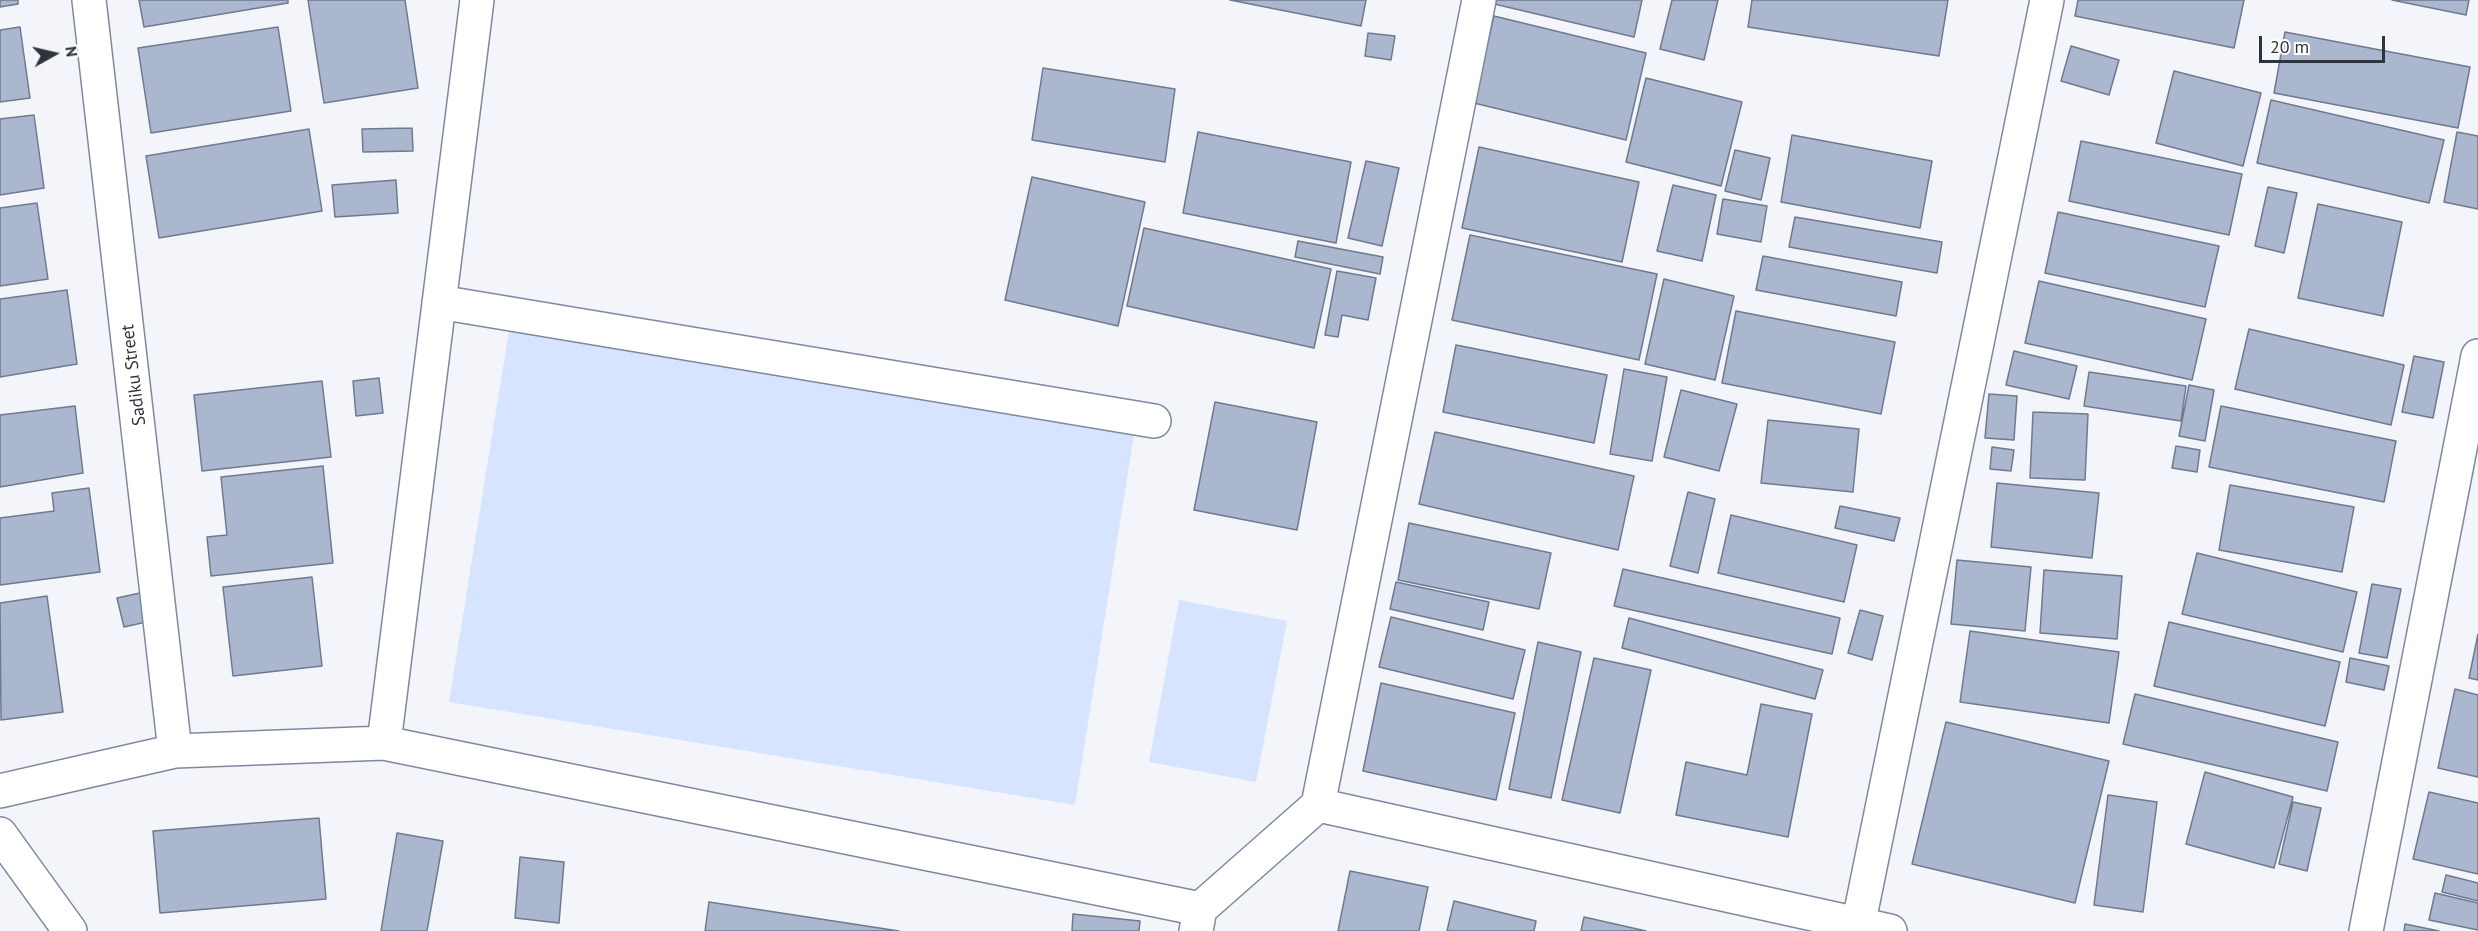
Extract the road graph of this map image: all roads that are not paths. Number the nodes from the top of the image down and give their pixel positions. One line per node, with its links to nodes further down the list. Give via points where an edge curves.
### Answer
1 (89, 0): 9 (street, Sadiku Street)
2 (477, 0): 5 (street)
3 (1479, 0): 11 (street)
4 (2047, 0): 14 (street)
5 (439, 302): 7 (street); 8 (street)
6 (2478, 356): 16 (street)
7 (1154, 421)
8 (384, 743): 9 (street); 13 (street)
9 (175, 751): 10 (street)
10 (0, 791)
11 (1317, 805): 13 (street); 14 (street)
12 (0, 834): 15 (street)
13 (1198, 920)
14 (1869, 929)
15 (70, 931)
16 (2366, 931)

